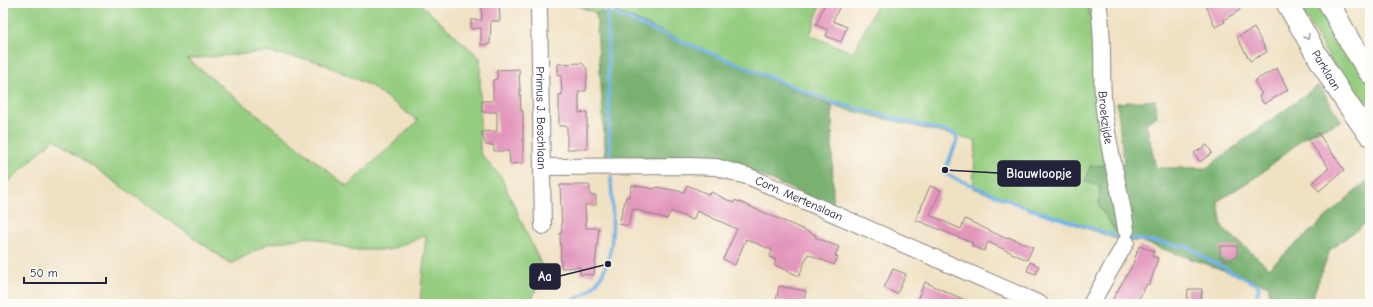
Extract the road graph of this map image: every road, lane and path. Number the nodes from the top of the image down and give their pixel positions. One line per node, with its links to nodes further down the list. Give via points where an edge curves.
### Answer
1 (1098, 3): 10 (street, Broekzijde, via 1102,35 1105,123 1124,209 1126,236)
2 (1288, 3): 6 (main road, Parklaan, one-way to 6, via 1320,60)
3 (1329, 3): 5 (main road)
4 (539, 10): 7 (street, Primus J. Boschlaan)
5 (1370, 73)
6 (1370, 135)
7 (542, 167): 8 (street, Primus J. Boschlaan); 9 (street, Corn. Mertenslaan, via 716,167 750,177)
8 (543, 226)
9 (1040, 304)
10 (1091, 304)

